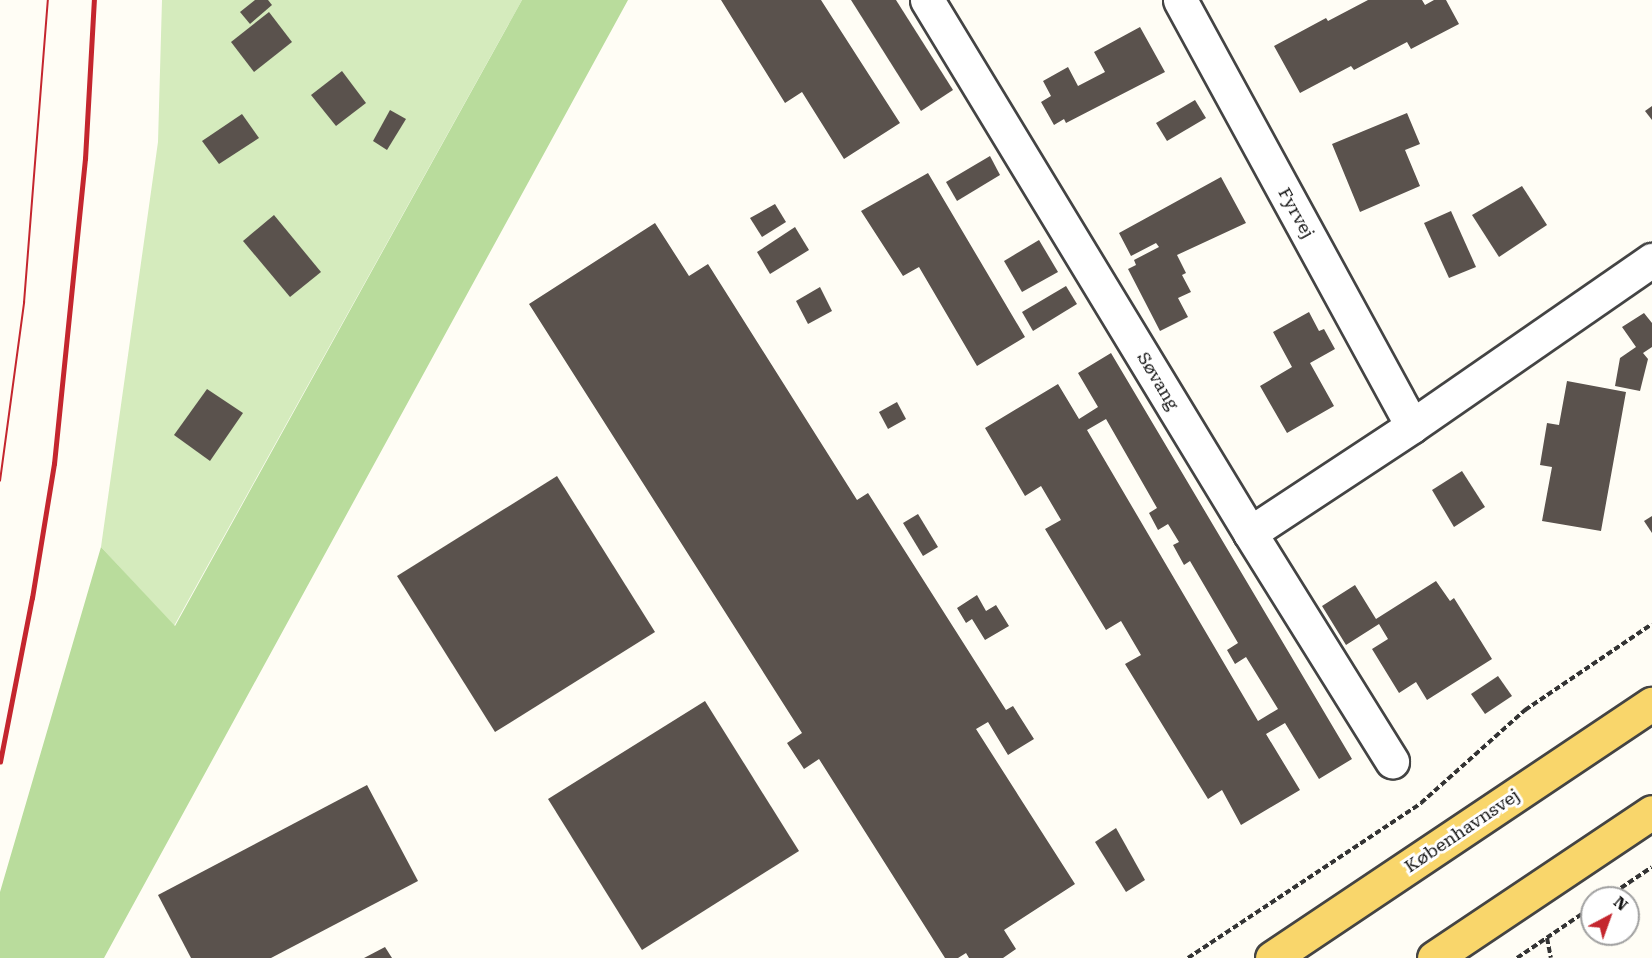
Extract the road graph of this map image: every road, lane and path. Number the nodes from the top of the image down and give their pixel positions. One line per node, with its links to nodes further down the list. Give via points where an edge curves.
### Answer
1 (927, 0): 5 (street, Søvang)
2 (1180, 0): 4 (street, Fyrvej)
3 (1652, 260): 4 (street)
4 (1412, 426): 5 (street)
5 (1250, 533): 8 (street, Søvang)
6 (1652, 624): 9 (path, via 1525,710)
7 (1652, 704): 11 (main road, Københavnsvej)
8 (1392, 761): 9 (path)
9 (1421, 802): 11 (path); 16 (path)
10 (1652, 812): 18 (main road)
11 (1447, 840): 17 (main road, Københavnsvej)
12 (1652, 867): 13 (path)
13 (1624, 886)
14 (1580, 915): 15 (path)
15 (1547, 938): 19 (path); 20 (path)
16 (1188, 958)
17 (1272, 958)
18 (1434, 958)
19 (1517, 958)
20 (1551, 958)

